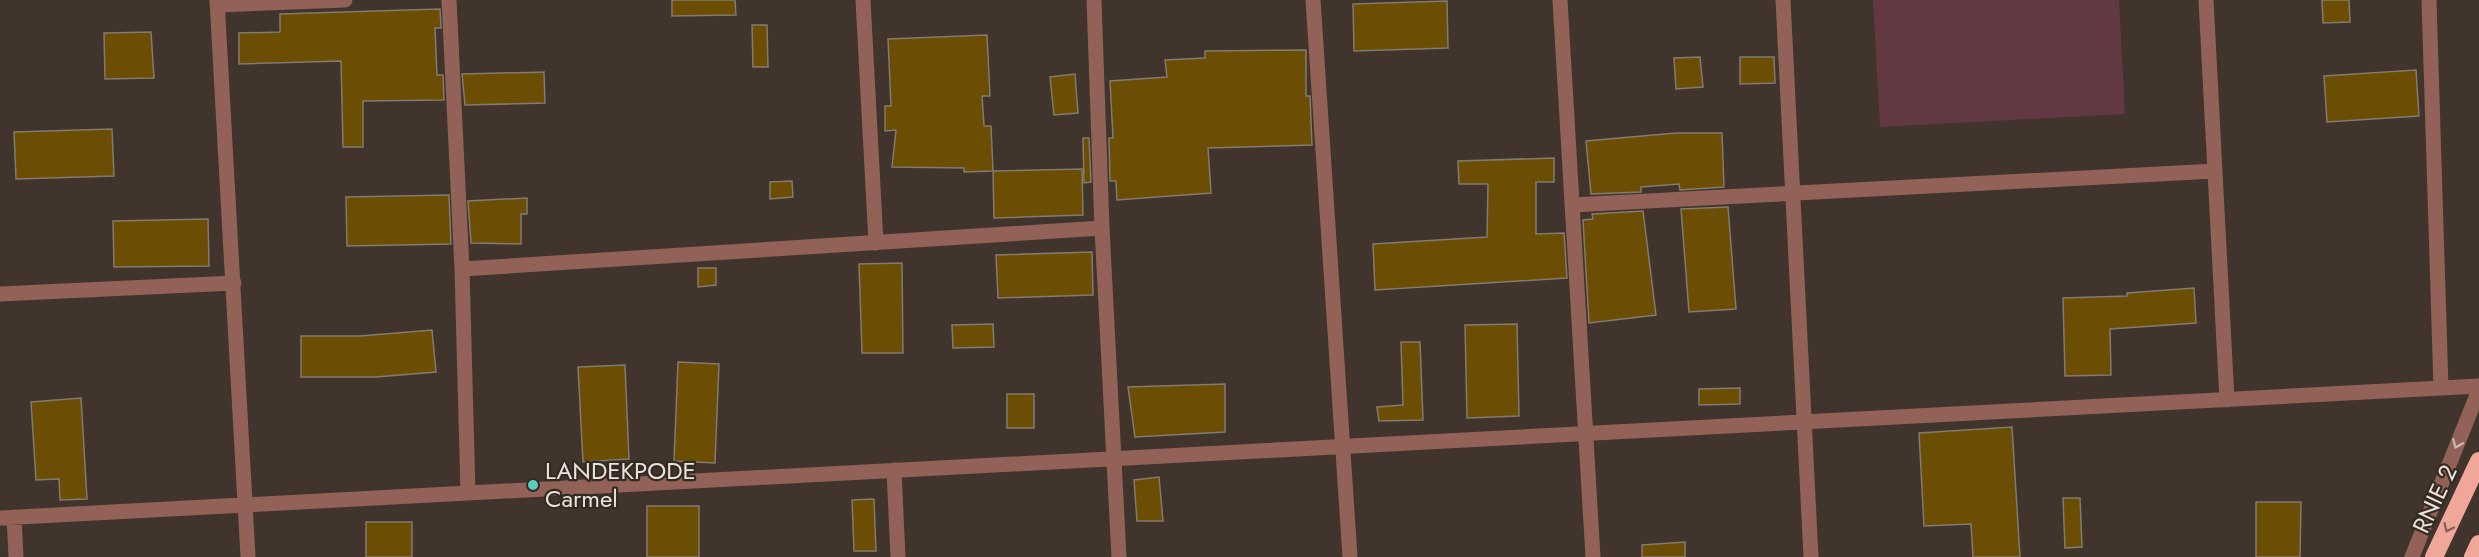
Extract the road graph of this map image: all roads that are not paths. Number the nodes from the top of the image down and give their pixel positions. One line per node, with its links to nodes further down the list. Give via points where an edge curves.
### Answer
1 (345, 0): 10 (street)
2 (449, 0): 16 (street)
3 (863, 0): 15 (street)
4 (1095, 0): 14 (street)
5 (1313, 0): 24 (street)
6 (1560, 0): 13 (street)
7 (1783, 0): 12 (street)
8 (2206, 0): 11 (street)
9 (2429, 0): 19 (street)
10 (217, 3): 17 (street)
11 (2215, 171): 12 (street); 21 (street)
12 (1792, 194): 13 (street); 22 (street)
13 (1572, 205): 23 (street)
14 (1102, 228): 15 (street); 25 (street)
15 (876, 243): 16 (street)
16 (462, 269): 28 (street)
17 (234, 283): 18 (street); 29 (street)
18 (0, 294)
19 (2441, 388): 20 (street); 21 (street)
20 (2479, 388): 39 (street, one-way to 39)
21 (2227, 400): 22 (street)
22 (1803, 422): 23 (street); 38 (street)
23 (1587, 433): 24 (street); 37 (street)
24 (1343, 446): 25 (street); 36 (street)
25 (1114, 458): 27 (street); 35 (street)
26 (2479, 461): 40 (highway, RNIE 2 / RNIE 2, one-way to 40)
27 (894, 470): 28 (street); 34 (street)
28 (468, 493): 29 (street)
29 (245, 504): 30 (street); 33 (street)
30 (7, 517): 32 (street)
31 (2479, 544): 41 (highway)
32 (16, 557)
33 (248, 557)
34 (898, 557)
35 (1119, 557)
36 (1350, 557)
37 (1593, 557)
38 (1811, 557)
39 (2412, 557)
40 (2434, 557)
41 (2473, 557)

